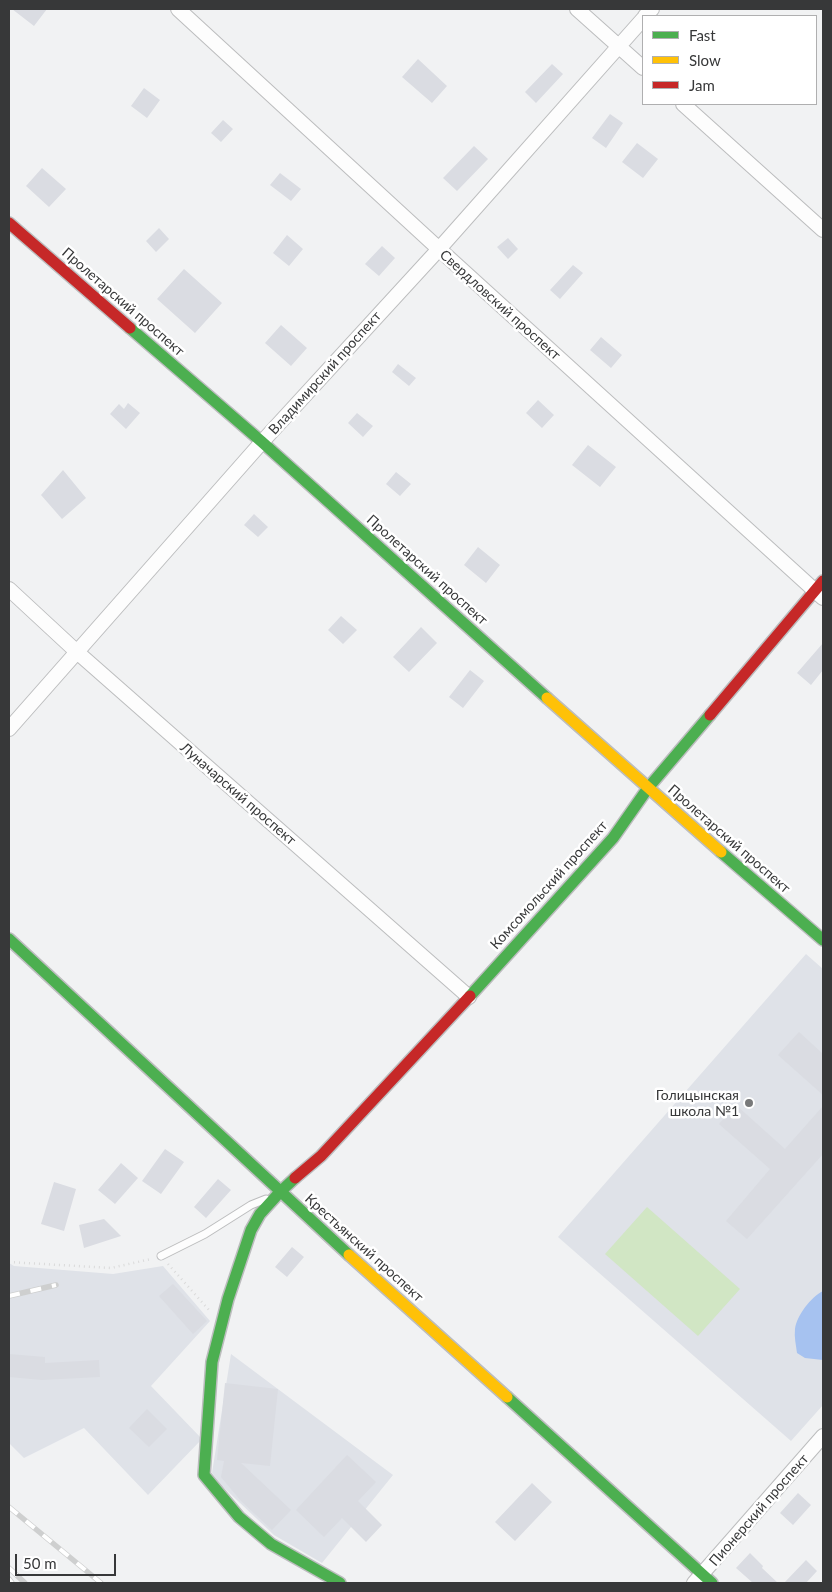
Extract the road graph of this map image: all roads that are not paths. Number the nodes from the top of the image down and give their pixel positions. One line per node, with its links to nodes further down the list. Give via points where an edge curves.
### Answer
1 (178, 9): 9 (street, Свердловский проспект)
2 (577, 9): 4 (street)
3 (642, 20): 4 (street, Владимирский проспект)
4 (619, 46): 5 (street); 9 (street, Владимирский проспект)
5 (642, 67)
6 (684, 105): 8 (street)
7 (9, 223): 10 (street, Пролетарский проспект)
8 (823, 230)
9 (438, 249): 10 (street, Владимирский проспект); 12 (street, Свердловский проспект)
10 (262, 442): 13 (street, Владимирский проспект); 15 (street, Пролетарский проспект)
11 (9, 589): 13 (street, Луначарский проспект)
12 (820, 590): 15 (street, Комсомольский проспект)
13 (77, 652): 14 (street, Владимирский проспект); 18 (street, Луначарский проспект)
14 (9, 729)
15 (648, 788): 17 (street, Пролетарский проспект); 18 (street, Комсомольский проспект, via 613,838)
16 (9, 939): 19 (street, Крестьянский проспект)
17 (823, 940)
18 (469, 997): 19 (street, Комсомольский проспект, via 321,1156)
19 (280, 1192): 20 (lane); 22 (street, Крестьянский проспект); 23 (street, Комсомольский проспект, via 260,1214 251,1230 221,1324 212,1362 204,1475 239,1517 271,1544)
20 (161, 1256)
21 (823, 1436): 22 (street, Пионерский проспект)
22 (702, 1580)
23 (340, 1583)

